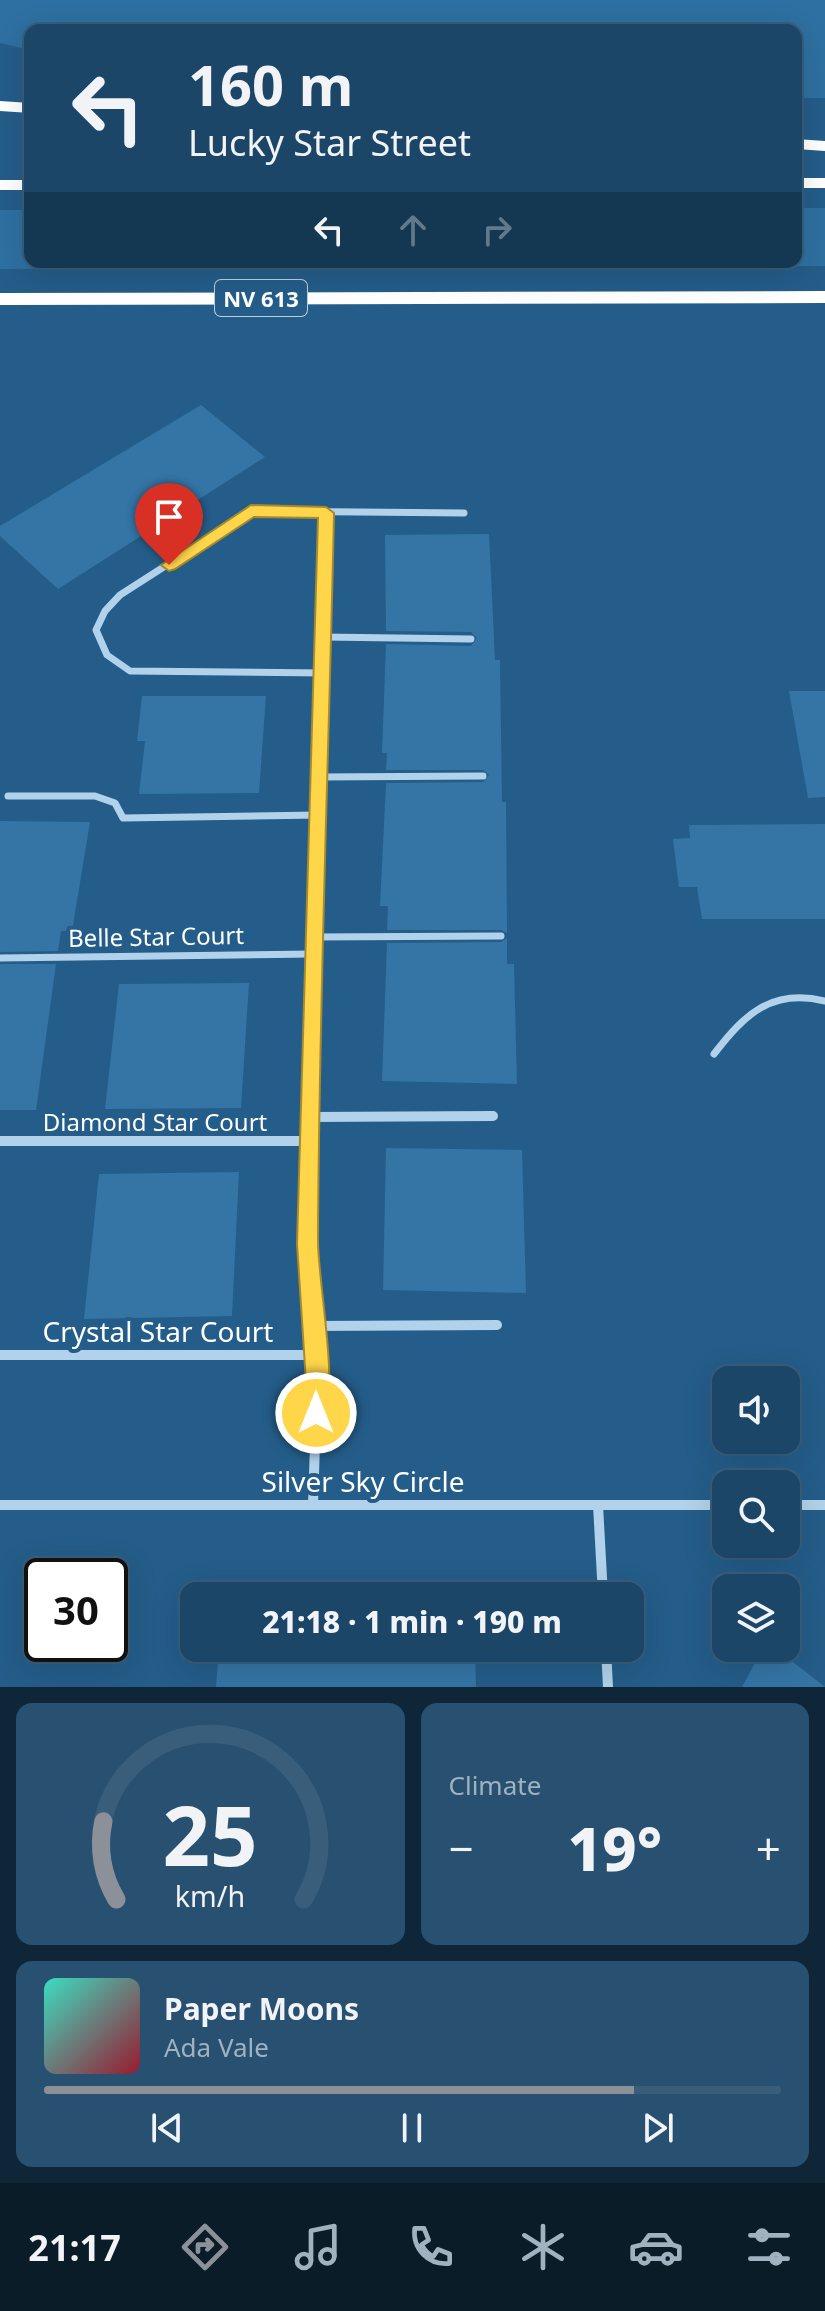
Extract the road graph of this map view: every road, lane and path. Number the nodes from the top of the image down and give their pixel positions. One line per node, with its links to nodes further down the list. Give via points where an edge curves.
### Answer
1 (0, 106): 2 (highway)
2 (24, 108)
3 (802, 144): 4 (highway)
4 (825, 146)
5 (802, 183): 6 (highway)
6 (825, 183)
7 (0, 185): 8 (highway)
8 (24, 185)
9 (825, 297): 10 (highway, NV 613)
10 (0, 299)
11 (326, 513): 12 (street); 13 (street); 15 (street, via 251,511 120,595 96,630 106,654 130,671)
12 (464, 513)
13 (323, 637): 14 (street); 15 (street)
14 (471, 639)
15 (324, 673): 17 (street)
16 (483, 776): 17 (street)
17 (319, 777): 19 (street)
18 (8, 796): 19 (street, via 95,796 115,803 123,818)
19 (318, 815): 21 (street)
20 (501, 936): 21 (street)
21 (314, 937): 22 (street)
22 (313, 954): 23 (street, Belle Star Court); 27 (street)
23 (0, 958)
24 (825, 1001): 25 (lane, via 811,996 778,1000 742,1019)
25 (714, 1054)
26 (493, 1116): 27 (street)
27 (311, 1117): 29 (street)
28 (0, 1141): 29 (street, Diamond Star Court)
29 (311, 1141): 31 (street, via 307,1244)
30 (497, 1325): 31 (street)
31 (313, 1326): 33 (street)
32 (0, 1355): 33 (street, Crystal Star Court)
33 (315, 1355): 35 (street)
34 (0, 1505): 35 (street, Silver Sky Circle)
35 (313, 1505): 36 (street, Silver Sky Circle)
36 (598, 1505): 37 (street, Silver Sky Circle); 40 (street)
37 (712, 1505)
38 (800, 1505): 39 (street)
39 (825, 1505)
40 (602, 1582)
41 (607, 1662): 42 (street)
42 (608, 1687)

